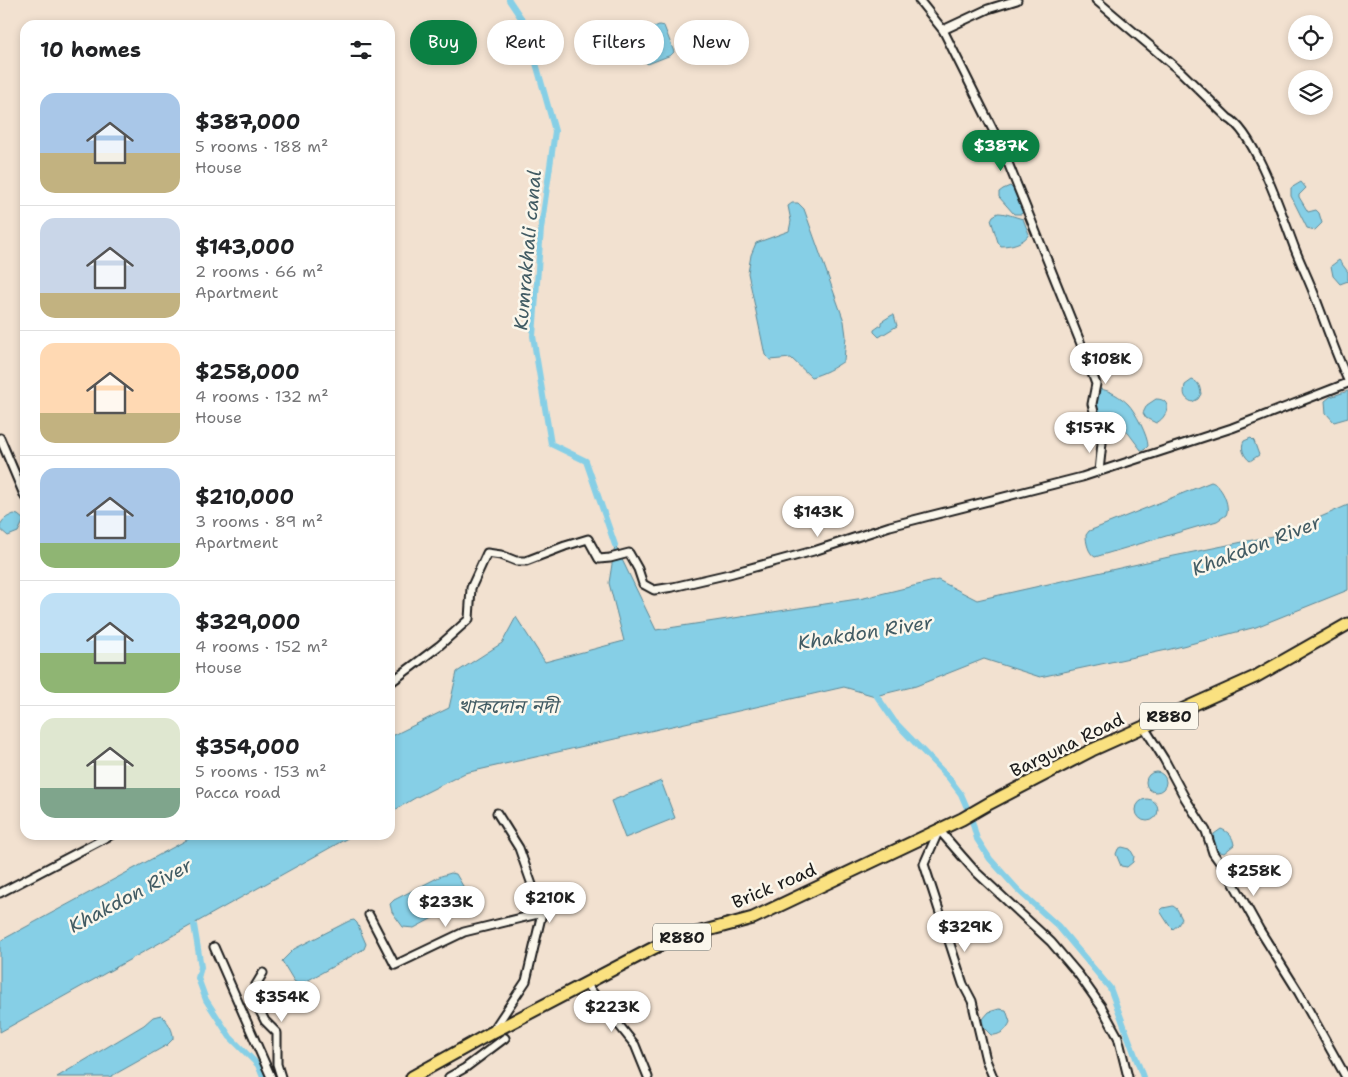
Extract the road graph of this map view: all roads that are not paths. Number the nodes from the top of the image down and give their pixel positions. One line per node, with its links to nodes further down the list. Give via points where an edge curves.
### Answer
1 (919, 0): 4 (street)
2 (1017, 0): 4 (street, via 988,9)
3 (1096, 0): 5 (street, via 1236,122 1254,150 1276,196)
4 (943, 30): 7 (street, via 1017,181 1096,384 1092,404 1102,443)
5 (1348, 382): 7 (street, via 1232,428)
6 (0, 438): 8 (street)
7 (1099, 471): 10 (street, via 673,588 654,590 643,584 629,554 599,559 588,539 526,561 487,553 471,588 469,619 440,646)
8 (20, 485)
9 (1348, 624): 11 (main road, Barguna Road / R880, via 1255,677)
10 (395, 679)
11 (1144, 727): 13 (main road, Barguna Road / R880, via 1092,750); 32 (street, via 1206,831 1213,853 1229,875)
12 (497, 813): 17 (street, via 519,848)
13 (962, 819): 14 (main road, Brick road / R880)
14 (939, 830): 21 (main road, Brick road / R880, via 754,918 666,942); 30 (street, via 924,864 963,984 972,1001); 31 (street, via 975,871 1051,942 1079,975 1118,1037)
15 (101, 840): 16 (street)
16 (0, 893)
17 (542, 913): 18 (street, via 464,932 395,965); 22 (street, via 526,981)
18 (369, 915)
19 (214, 947): 25 (street)
20 (263, 973): 26 (street, via 250,993 264,1020 277,1033 276,1064)
21 (586, 984): 22 (main road, Brick road / R880); 29 (street, via 635,1045)
22 (487, 1036): 24 (street); 27 (main road, Brick road / R880)
23 (506, 1038): 24 (street)
24 (489, 1050): 28 (street)
25 (271, 1077)
26 (281, 1077)
27 (412, 1077)
28 (449, 1077)
29 (648, 1077)
30 (993, 1077)
31 (1128, 1077)
32 (1346, 1077)

